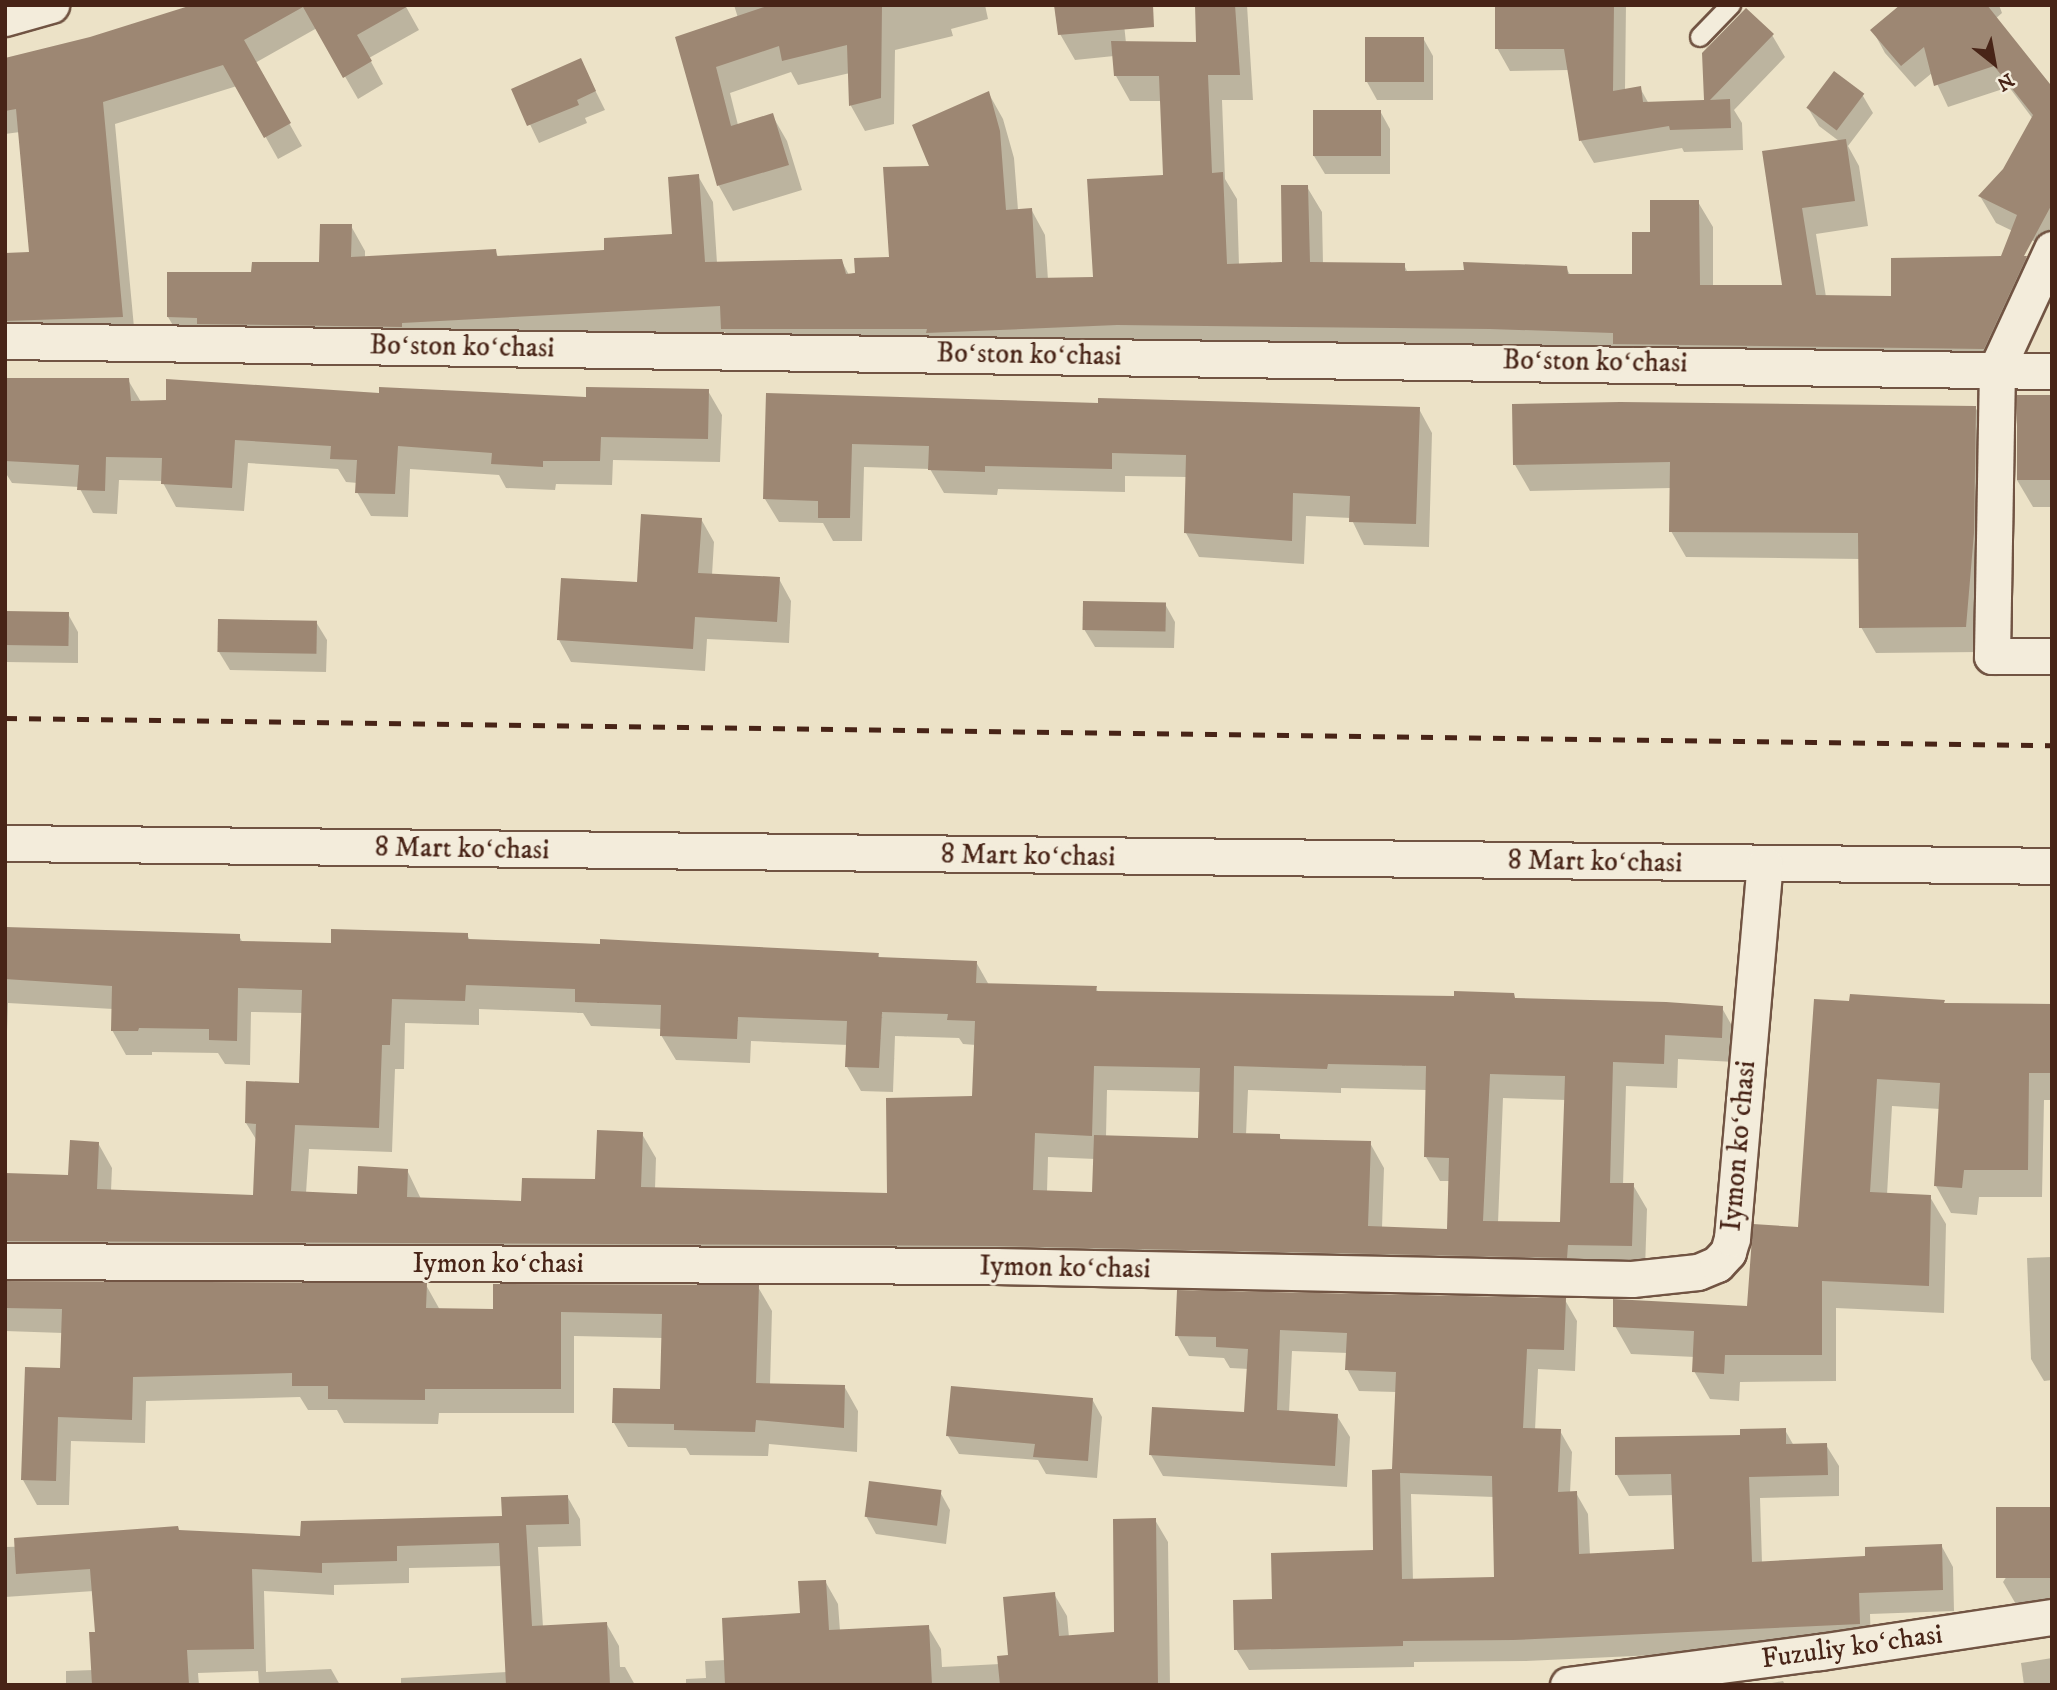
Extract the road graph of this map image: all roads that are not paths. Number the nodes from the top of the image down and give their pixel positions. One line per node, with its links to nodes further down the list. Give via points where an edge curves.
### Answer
1 (51, 5): 3 (street)
2 (1731, 5): 4 (lane)
3 (5, 18)
4 (1700, 37)
5 (2052, 249): 7 (street)
6 (5, 341): 7 (street, Boʻston koʻchasi)
7 (1997, 368): 8 (street, Boʻston koʻchasi); 9 (street, via 1992,656)
8 (2052, 370)
9 (2052, 656)
10 (5, 844): 11 (street, 8 Mart koʻchasi)
11 (1765, 864): 12 (street, 8 Mart koʻchasi); 13 (street, Iymon koʻchasi, via 1732,1238 1728,1252 1717,1264 1698,1272 1632,1279 995,1266)
12 (2052, 866)
13 (5, 1261)
14 (2052, 1617): 15 (street, Fuzuliy koʻchasi)
15 (1568, 1685)

